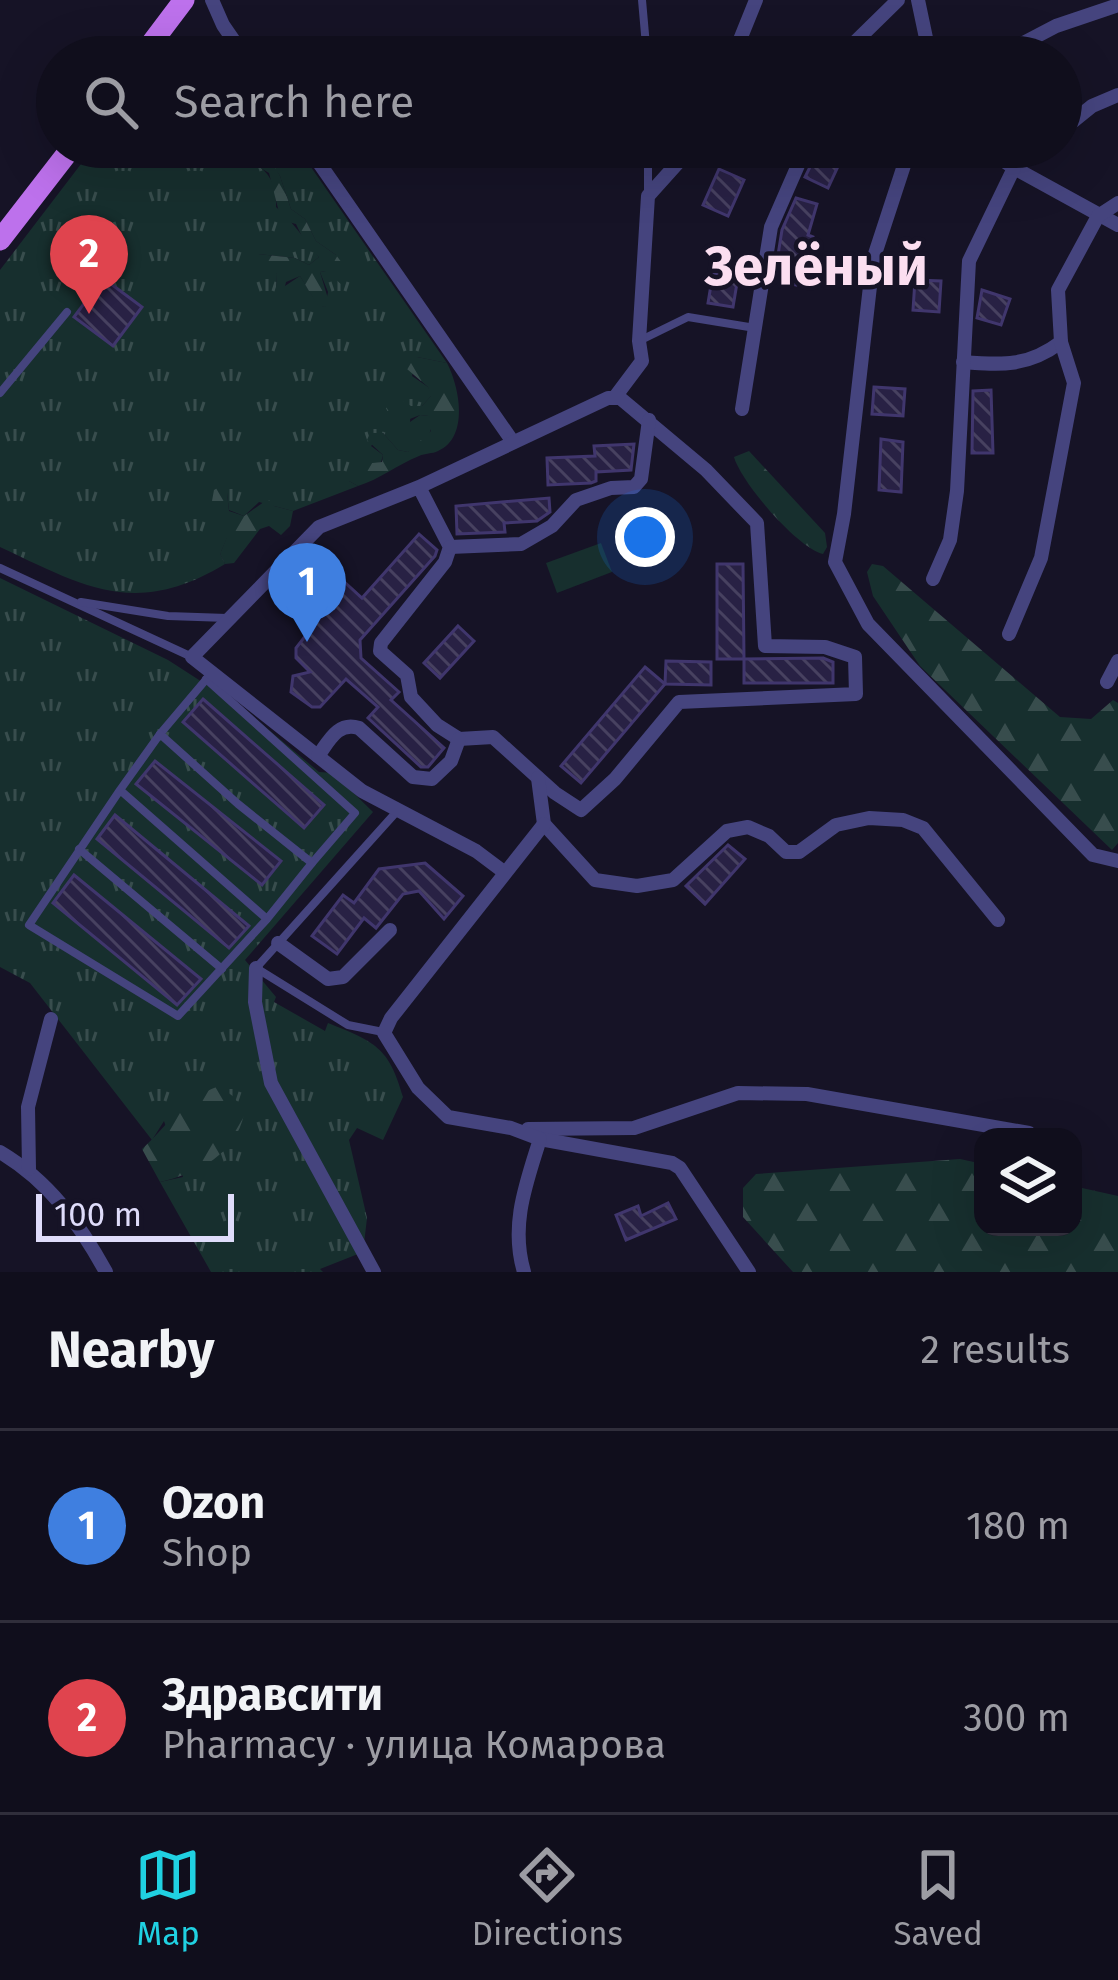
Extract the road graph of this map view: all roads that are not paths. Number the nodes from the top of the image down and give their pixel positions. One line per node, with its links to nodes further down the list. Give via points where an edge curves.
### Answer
1 (184, 0): 8 (main road)
2 (212, 0): 9 (street)
3 (642, 0): 10 (lane)
4 (898, 0): 12 (street)
5 (918, 0): 13 (street)
6 (756, 5): 11 (street)
7 (1118, 5): 14 (street)
8 (156, 36)
9 (231, 36)
10 (645, 36)
11 (742, 36)
12 (861, 36)
13 (926, 36)
14 (1037, 36)
15 (1118, 95): 16 (street)
16 (1082, 114)
17 (55, 168): 30 (main road)
18 (323, 168): 40 (street)
19 (648, 168): 26 (lane)
20 (673, 168): 26 (street)
21 (797, 168): 32 (street, via 771,227)
22 (903, 168): 60 (street, via 873,260 835,562 868,624 1093,856)
23 (1014, 168): 25 (street); 35 (street, via 969,261)
24 (1032, 168): 25 (lane)
25 (1030, 176): 28 (street)
26 (648, 196): 33 (street)
27 (1118, 203): 28 (street)
28 (1098, 216): 29 (street); 34 (street, via 1060,280)
29 (1118, 225)
30 (0, 240)
31 (67, 312): 36 (lane)
32 (755, 328): 33 (lane, via 688,316); 38 (street)
33 (639, 340): 37 (street, via 642,361)
34 (1061, 343): 35 (street, via 1021,364); 47 (street, via 1074,383 1041,558)
35 (963, 362): 44 (street, via 958,491)
36 (0, 393)
37 (615, 397): 39 (street); 40 (street)
38 (742, 409)
39 (649, 420): 42 (street, via 634,487 576,500 521,544); 55 (street, via 757,524 765,646 825,647 855,657 856,694 679,701 581,810)
40 (513, 442): 41 (street)
41 (418, 488): 42 (street); 46 (street, via 319,527)
42 (450, 547): 53 (street, via 380,648 407,675 411,697)
43 (0, 568): 45 (lane)
44 (933, 579)
45 (68, 600): 46 (lane); 48 (lane)
46 (229, 619): 48 (street)
47 (1009, 634)
48 (191, 657): 50 (street)
49 (1118, 661): 51 (street)
50 (209, 676): 52 (lane); 54 (street); 61 (lane, via 356,813)
51 (1107, 682)
52 (160, 734): 56 (lane); 61 (lane)
53 (459, 740): 54 (street, via 432,779 412,776 350,725); 55 (street, via 493,737)
54 (318, 756): 57 (street)
55 (538, 778): 58 (street)
56 (120, 790): 59 (lane); 63 (lane)
57 (400, 808): 62 (street); 66 (lane)
58 (544, 824): 62 (street); 64 (street, via 595,880 637,886 674,880 727,831 748,827 799,852 836,824 903,820 923,828)
59 (79, 849): 68 (lane); 68 (lane, via 29,925 178,1016)
60 (1118, 861)
61 (312, 863): 63 (lane)
62 (504, 872): 70 (street)
63 (267, 919): 68 (lane)
64 (998, 920)
65 (390, 930): 66 (street, via 343,977 328,979)
66 (278, 943): 67 (lane)
67 (256, 968): 70 (lane, via 348,1024); 77 (street, via 272,1083)
68 (222, 969)
69 (51, 1019): 75 (street, via 28,1108)
70 (384, 1033): 71 (street, via 418,1088 448,1117)
71 (511, 1128): 72 (street, via 634,1128 737,1093 807,1094); 73 (street)
72 (1001, 1128)
73 (540, 1139): 78 (street, via 517,1226); 79 (street, via 672,1163)
74 (0, 1152): 75 (street)
75 (29, 1169): 76 (street, via 62,1202)
76 (106, 1272)
77 (374, 1272)
78 (524, 1272)
79 (749, 1272)

